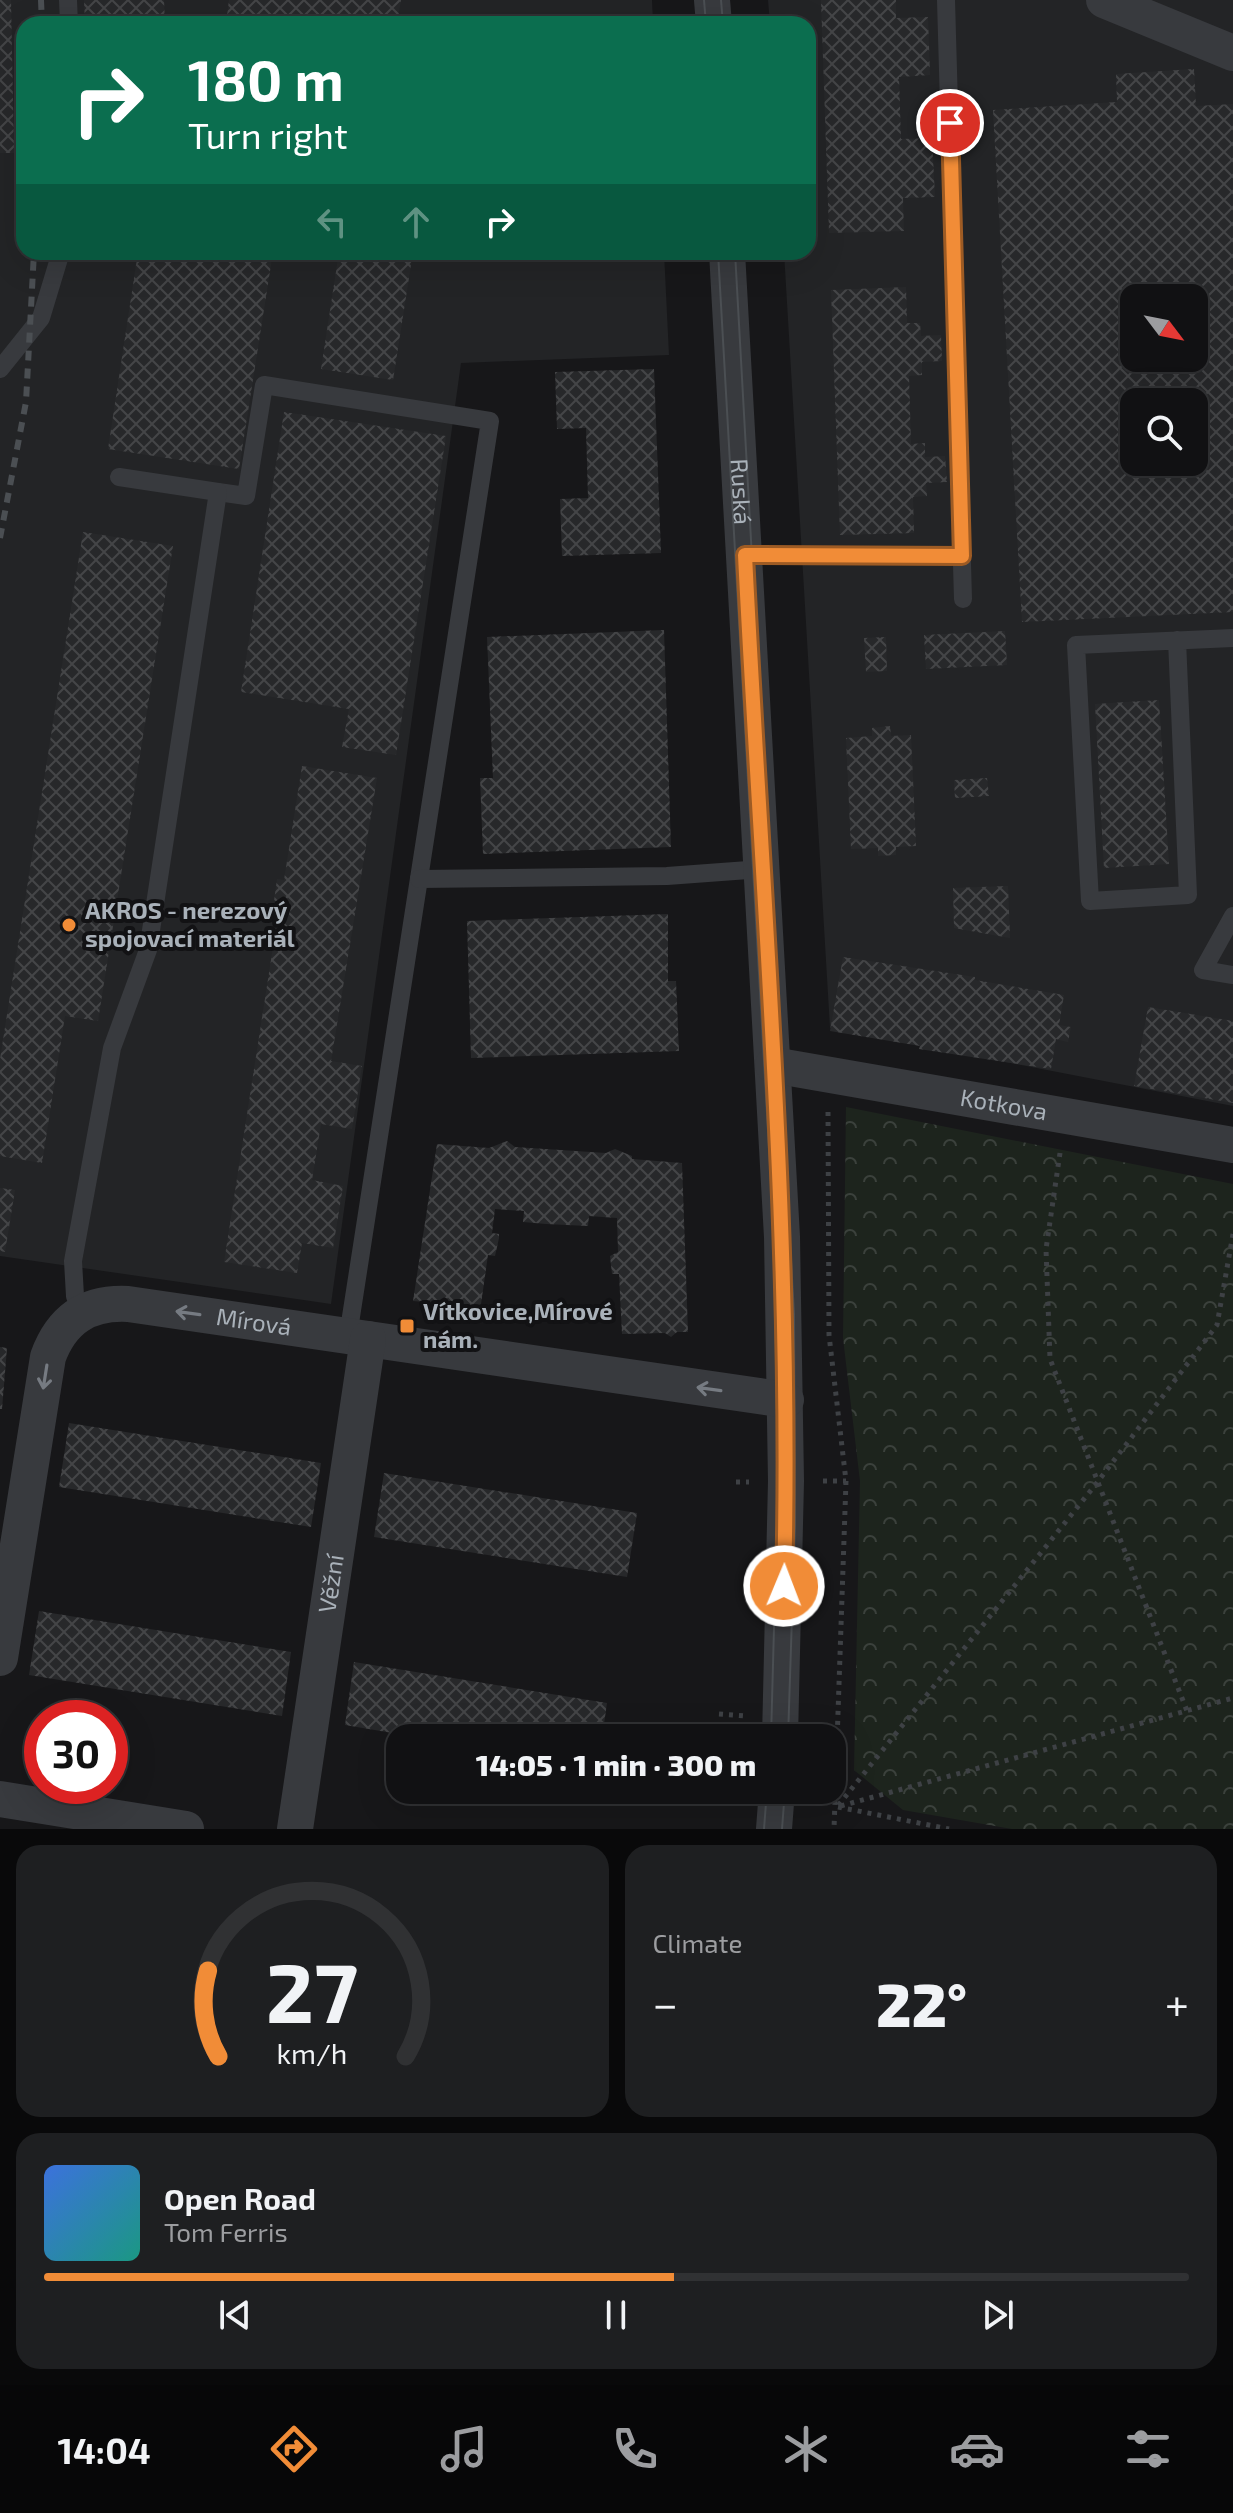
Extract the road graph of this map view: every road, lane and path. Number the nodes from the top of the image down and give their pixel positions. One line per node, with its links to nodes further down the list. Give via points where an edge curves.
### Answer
1 (946, 0): 10 (lane)
2 (1104, 0): 3 (street)
3 (1233, 53)
4 (59, 260): 6 (lane, via 41,318)
5 (727, 260): 9 (street, Ruská)
6 (0, 369)
7 (119, 477): 8 (lane)
8 (218, 492): 15 (lane, via 246,496 264,385 490,421); 23 (lane, via 148,950 112,1048 73,1261)
9 (745, 555): 10 (lane); 14 (street, Ruská)
10 (962, 556): 11 (lane)
11 (963, 599)
12 (1233, 638): 13 (lane)
13 (1177, 640): 13 (lane, via 1076,645 1090,901 1188,895)
14 (762, 869): 15 (lane, via 667,876); 18 (street, Ruská)
15 (419, 879): 24 (lane)
16 (1233, 916): 17 (lane, via 1203,970)
17 (1233, 975)
18 (773, 1065): 19 (street, Kotkova); 25 (street, Ruská)
19 (828, 1075): 20 (street, Kotkova); 33 (path, via 829,1335 846,1481)
20 (1066, 1116): 21 (street, Kotkova); 26 (path, via 1046,1249 1050,1359)
21 (1233, 1145)
22 (1233, 1234): 26 (path, via 1217,1325)
23 (81, 1312): 24 (street, Mírová, one-way to 23, via 128,1304 110,1303); 27 (street, one-way to 27, via 63,1327 48,1357)
24 (358, 1338): 25 (street, Mírová, one-way to 24); 35 (street, Věžní)
25 (786, 1400): 30 (street, Ruská)
26 (1096, 1484): 29 (path); 33 (path)
27 (0, 1658)
28 (1233, 1698): 29 (path)
29 (1187, 1711): 33 (path)
30 (780, 1724)
31 (0, 1799): 34 (street)
32 (776, 1804): 36 (street)
33 (837, 1807): 37 (path); 38 (path)
34 (186, 1829)
35 (295, 1829)
36 (774, 1829)
37 (834, 1829)
38 (949, 1829)

